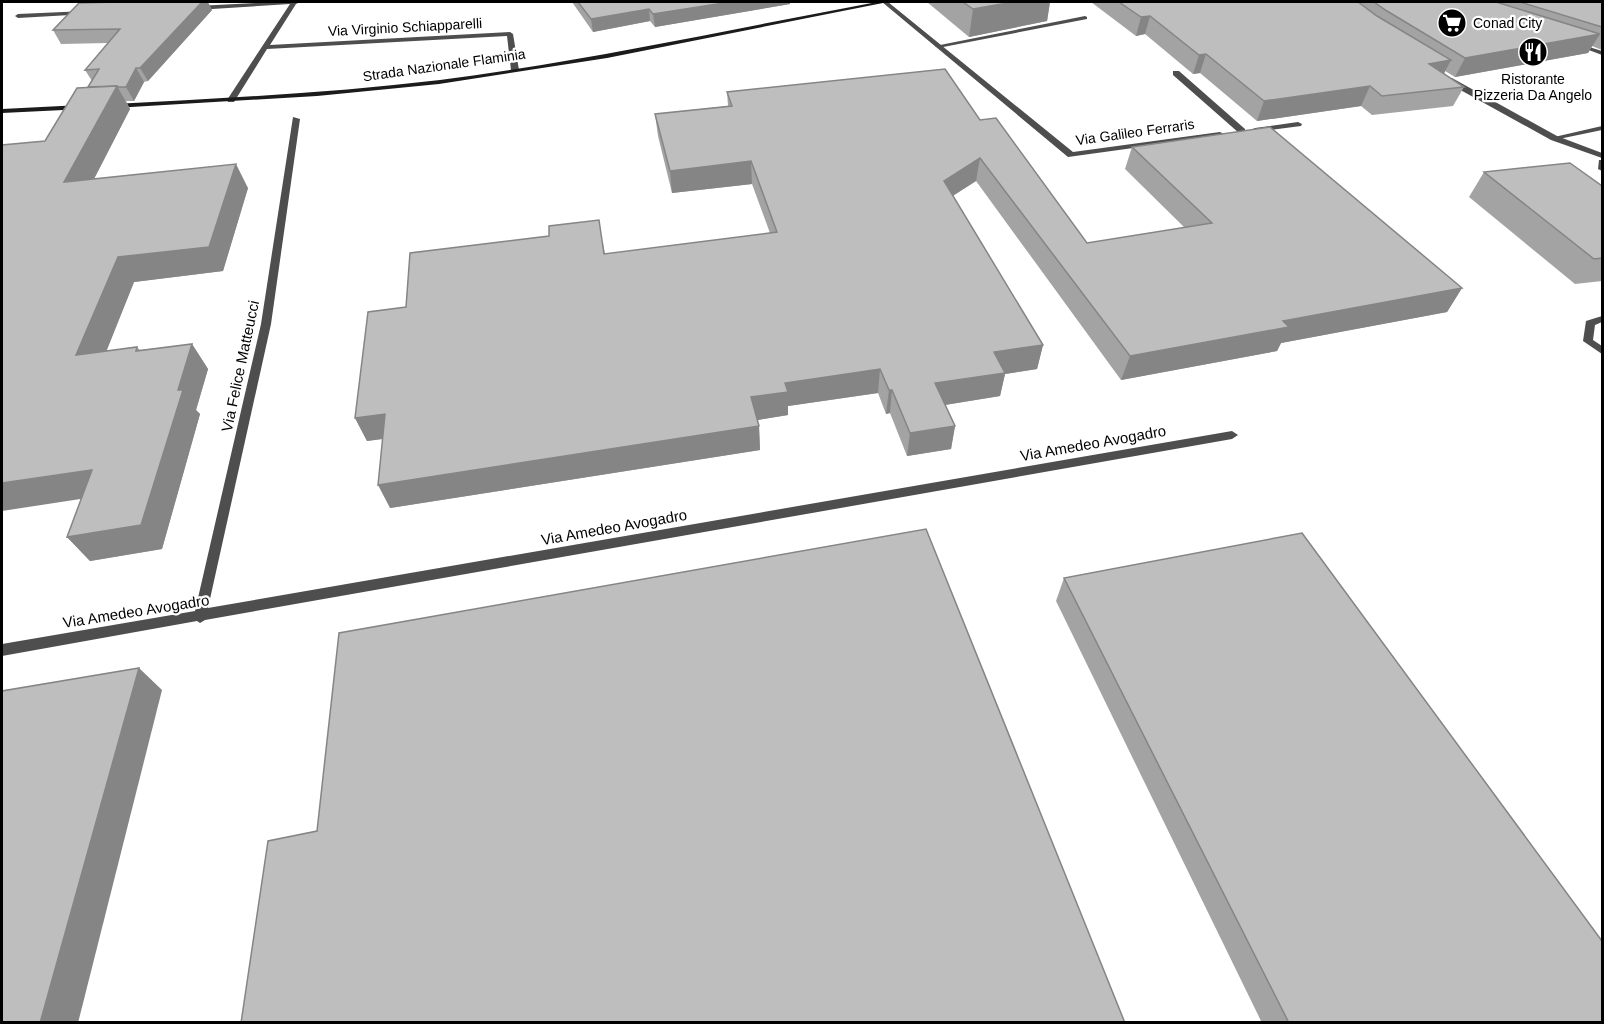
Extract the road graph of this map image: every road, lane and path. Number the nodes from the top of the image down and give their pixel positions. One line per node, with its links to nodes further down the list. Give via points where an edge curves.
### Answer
1 (885, 2): 8 (street, Via Galileo Ferraris); 11 (main road, Strada Nazionale Flaminia)
2 (295, 3): 3 (street); 9 (street)
3 (185, 8)
4 (90, 13): 5 (street)
5 (18, 16)
6 (1085, 18): 8 (street)
7 (1563, 39): 10 (street)
8 (938, 45): 21 (street, Via Galileo Ferraris, via 1071,155)
9 (265, 47): 11 (street, Via Virginio Schiapparelli, via 510,34); 14 (street)
10 (1602, 53)
11 (515, 70): 14 (main road, Strada Nazionale Flaminia, via 329,94)
12 (1176, 73): 21 (street)
13 (1440, 75): 22 (street)
14 (231, 100): 15 (main road, Strada Nazionale Flaminia)
15 (105, 106)
16 (93, 107): 17 (main road)
17 (2, 111)
18 (296, 119): 29 (street, Via Felice Matteucci, via 266,324)
19 (1298, 124): 21 (street, Via Galileo Ferraris)
20 (1602, 128): 22 (street)
21 (1242, 131)
22 (1554, 138): 23 (street)
23 (1602, 156)
24 (1602, 162): 25 (street)
25 (1602, 169)
26 (1602, 319): 27 (street, via 1590,323 1588,341)
27 (1602, 351)
28 (1232, 435): 29 (street, Via Amedeo Avogadro)
29 (200, 617): 30 (street, Via Amedeo Avogadro)
30 (2, 650)

